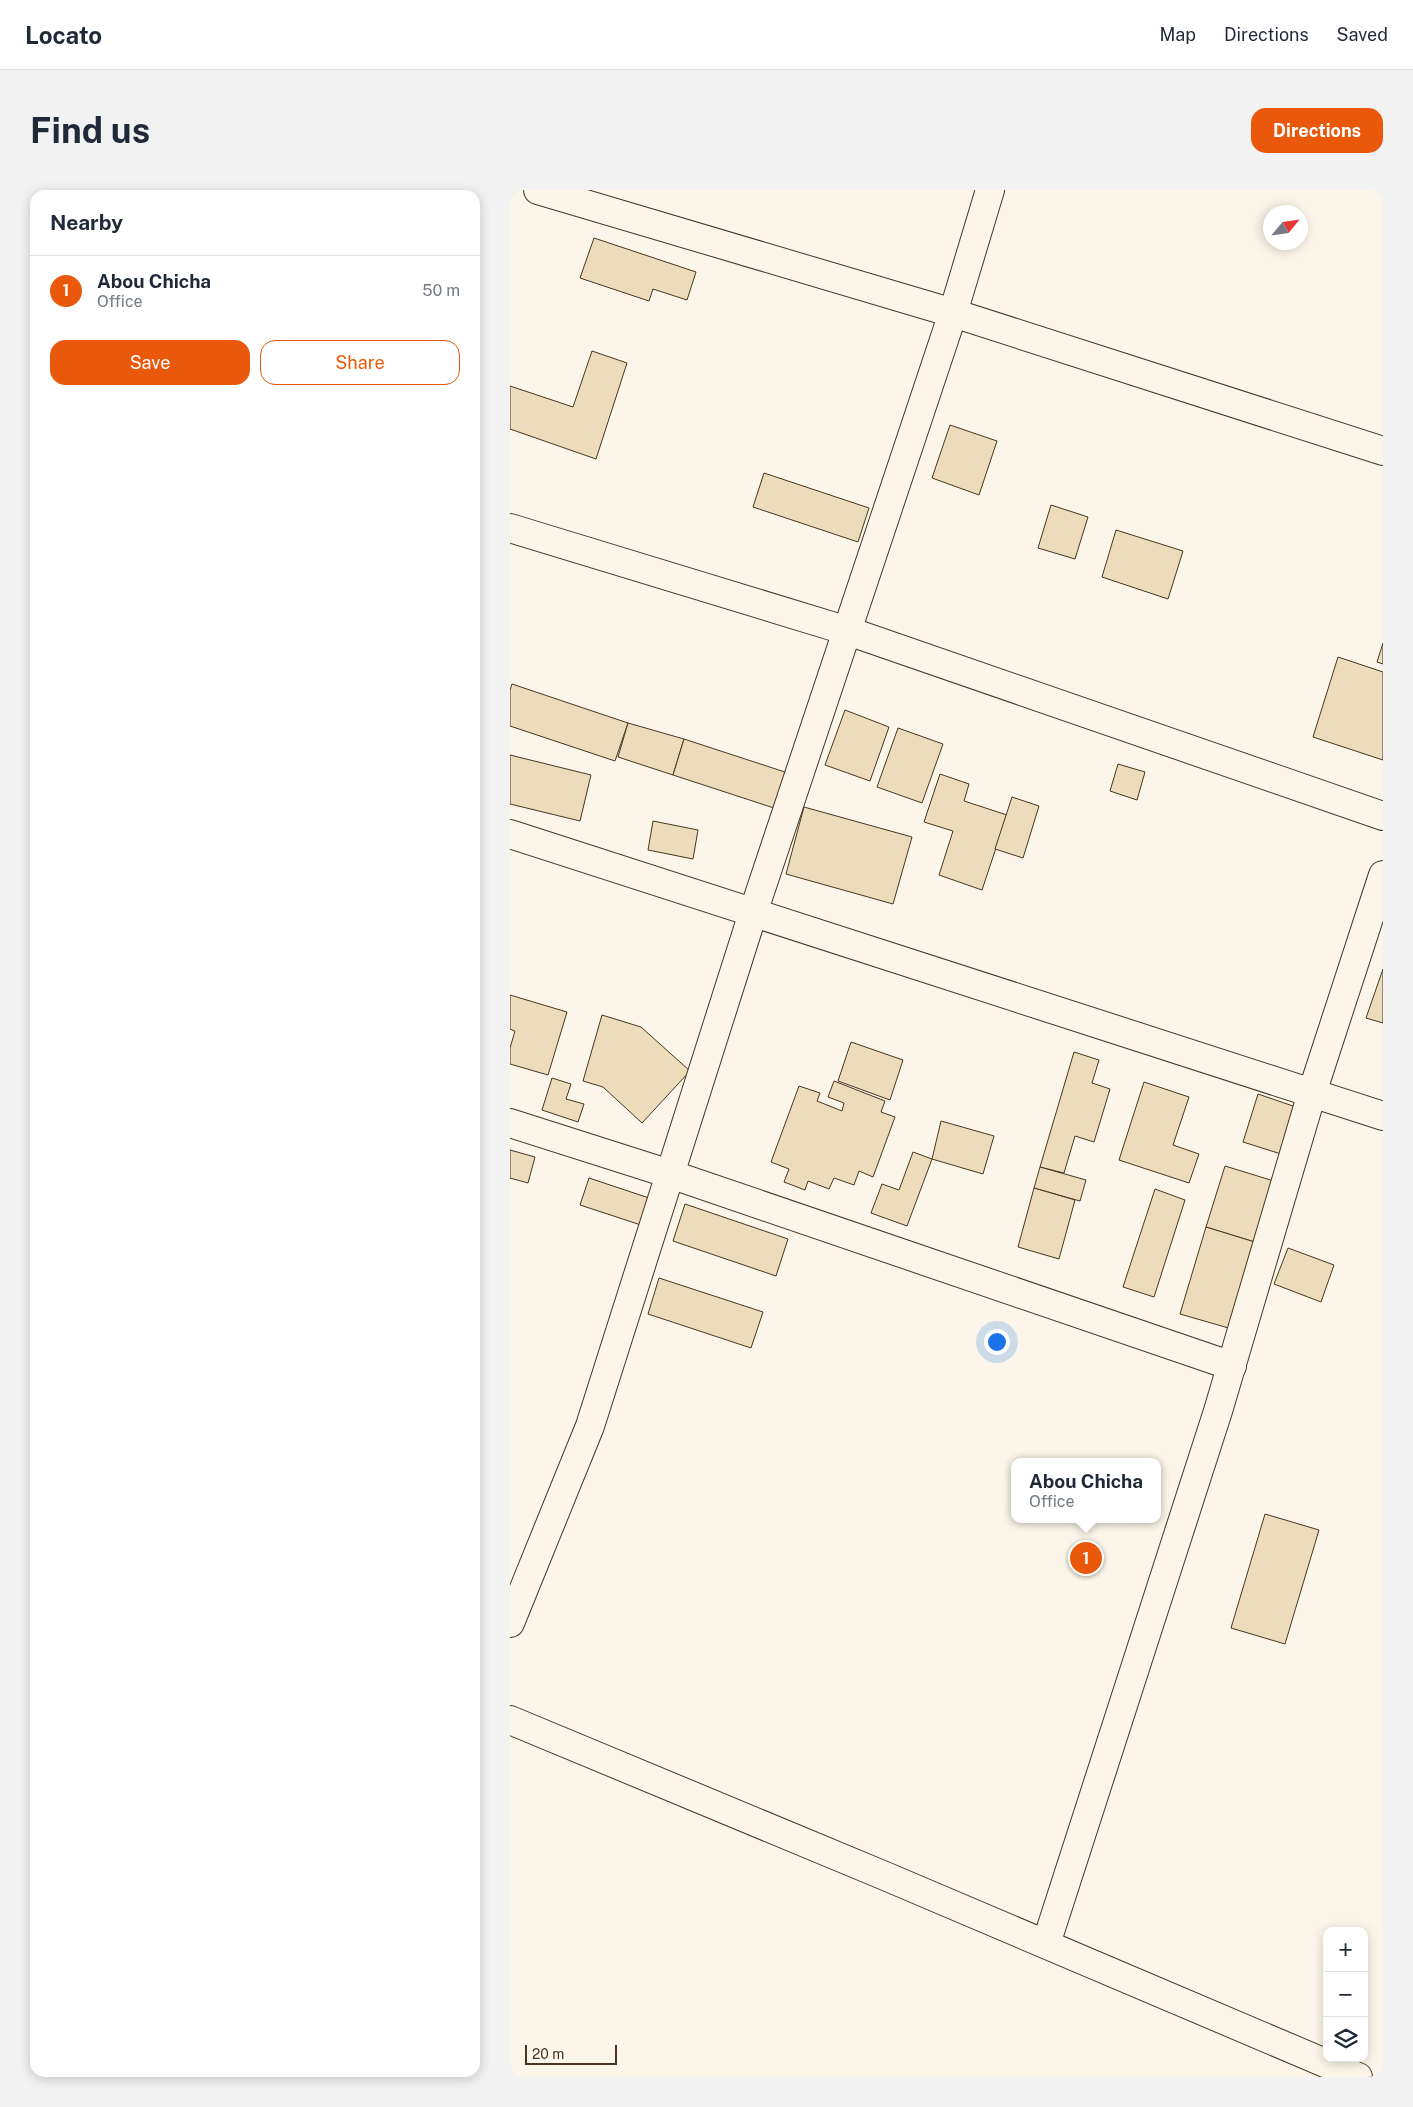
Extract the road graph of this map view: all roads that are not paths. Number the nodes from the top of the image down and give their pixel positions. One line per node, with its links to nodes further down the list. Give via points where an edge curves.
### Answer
1 (538, 190): 3 (street)
2 (990, 190): 3 (street)
3 (953, 313): 4 (street); 6 (street)
4 (1383, 451)
5 (510, 528): 6 (street)
6 (848, 631): 7 (street); 10 (street)
7 (1383, 816)
8 (510, 834): 10 (street)
9 (1383, 875): 11 (street)
10 (753, 913): 11 (street); 14 (street)
11 (1312, 1093): 12 (street); 15 (street)
12 (1383, 1116)
13 (510, 1123): 14 (street)
14 (670, 1174): 15 (street); 16 (street, via 590,1426)
15 (1232, 1366): 18 (street)
16 (510, 1624)
17 (510, 1720): 18 (street)
18 (1046, 1944): 19 (street)
19 (1358, 2077)

